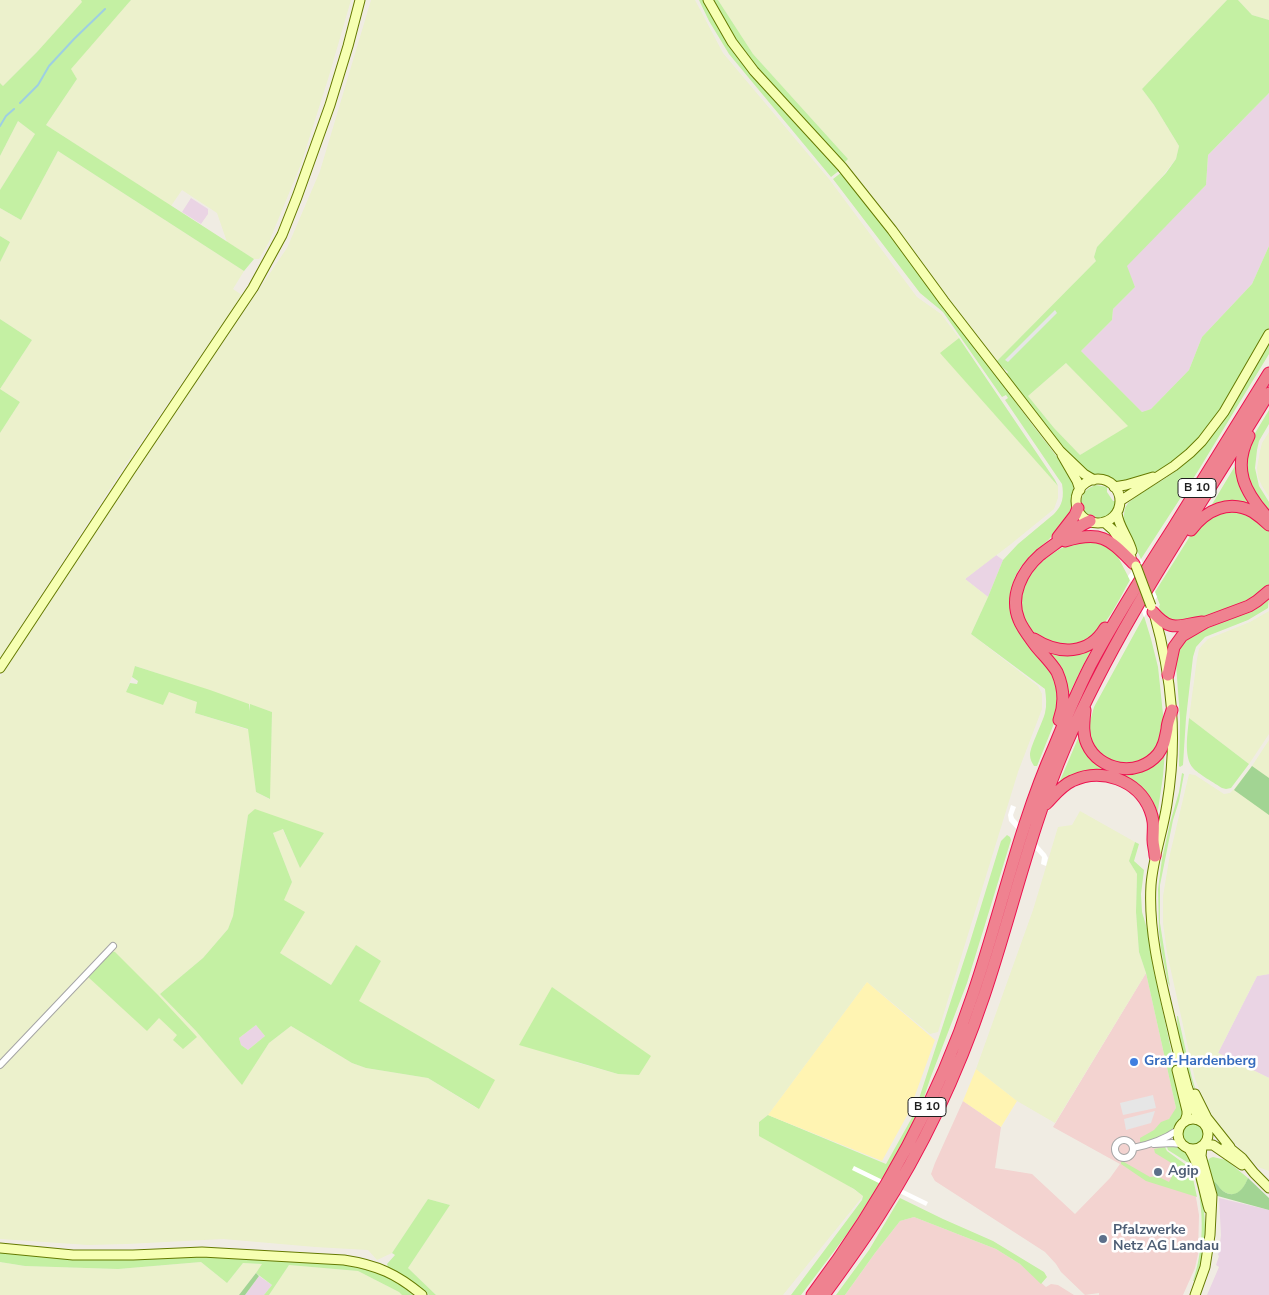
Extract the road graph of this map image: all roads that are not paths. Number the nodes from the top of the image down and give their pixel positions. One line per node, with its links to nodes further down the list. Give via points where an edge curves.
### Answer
1 (360, 0): 27 (main road, via 318,140 282,235 248,295)
2 (708, 0): 7 (main road, via 742,56 842,167)
3 (1269, 334): 8 (main road, via 1212,429 1190,453)
4 (1269, 373): 23 (highway, B 10)
5 (1269, 393): 6 (highway, B 10)
6 (1257, 414): 15 (highway, via 1242,454 1241,469 1248,492); 20 (highway, B 10)
7 (1060, 451): 9 (main road); 11 (main road)
8 (1161, 474): 10 (main road); 12 (main road)
9 (1094, 480): 10 (main road); 11 (main road)
10 (1114, 487): 12 (main road)
11 (1080, 490): 13 (main road)
12 (1120, 501): 14 (main road)
13 (1078, 508): 16 (main road, via 1081,515); 19 (highway)
14 (1117, 513): 17 (main road); 21 (main road)
15 (1269, 520)
16 (1090, 521): 17 (main road); 19 (highway)
17 (1104, 522): 21 (main road, via 1118,537)
18 (1269, 525): 20 (highway, via 1244,509 1218,509 1201,518)
19 (1054, 544): 21 (highway, via 1085,536 1099,537 1115,545); 26 (highway, via 1027,569 1017,590 1017,614)
20 (1170, 551): 29 (highway, B 10)
21 (1135, 565): 24 (main road, bridge)
22 (1269, 591): 25 (highway, via 1249,606)
23 (1126, 604): 26 (highway, via 1097,639 1085,647 1055,649); 31 (highway, B 10, via 1090,666)
24 (1152, 609): 25 (highway, via 1170,626); 28 (main road)
25 (1206, 622): 28 (highway, via 1178,641)
26 (1030, 636): 31 (highway, via 1051,663 1061,685 1062,708)
27 (0, 668)
28 (1168, 675): 30 (main road)
29 (1086, 700): 30 (highway, via 1084,736 1087,743 1098,759 1117,768 1138,767 1158,754 1164,744); 32 (highway, B 10)
30 (1172, 710): 33 (main road, via 1172,772)
31 (1053, 748): 52 (highway, B 10, via 1031,805 973,994 939,1083 884,1188)
32 (1042, 810): 33 (highway, via 1071,781 1094,775 1122,780 1140,794 1150,810); 53 (highway, B 10, via 984,997 961,1059 894,1192)
33 (1155, 856): 35 (main road, via 1150,909 1156,955)
34 (112, 946): 36 (street)
35 (1176, 1048): 37 (main road, via 1177,1068 1187,1110); 38 (main road); 44 (main road, via 1200,1106)
36 (0, 1065)
37 (1185, 1121): 38 (main road); 39 (main road)
38 (1200, 1121): 40 (main road)
39 (1178, 1130): 41 (street); 42 (main road)
40 (1208, 1131): 43 (main road); 44 (main road)
41 (1150, 1144): 42 (street); 45 (street)
42 (1180, 1144): 46 (main road)
43 (1203, 1146): 46 (main road); 47 (main road, via 1211,1144); 49 (main road, via 1201,1156 1212,1195)
44 (1230, 1147): 47 (main road)
45 (1133, 1148)
46 (1189, 1149): 49 (main road, via 1200,1172)
47 (1254, 1173): 48 (main road)
48 (1269, 1188)
49 (1211, 1216): 54 (main road, via 1205,1267)
50 (0, 1248): 51 (main road, via 73,1255 202,1252 344,1260 380,1268)
51 (422, 1295)
52 (812, 1295)
53 (824, 1295)
54 (1195, 1295)

